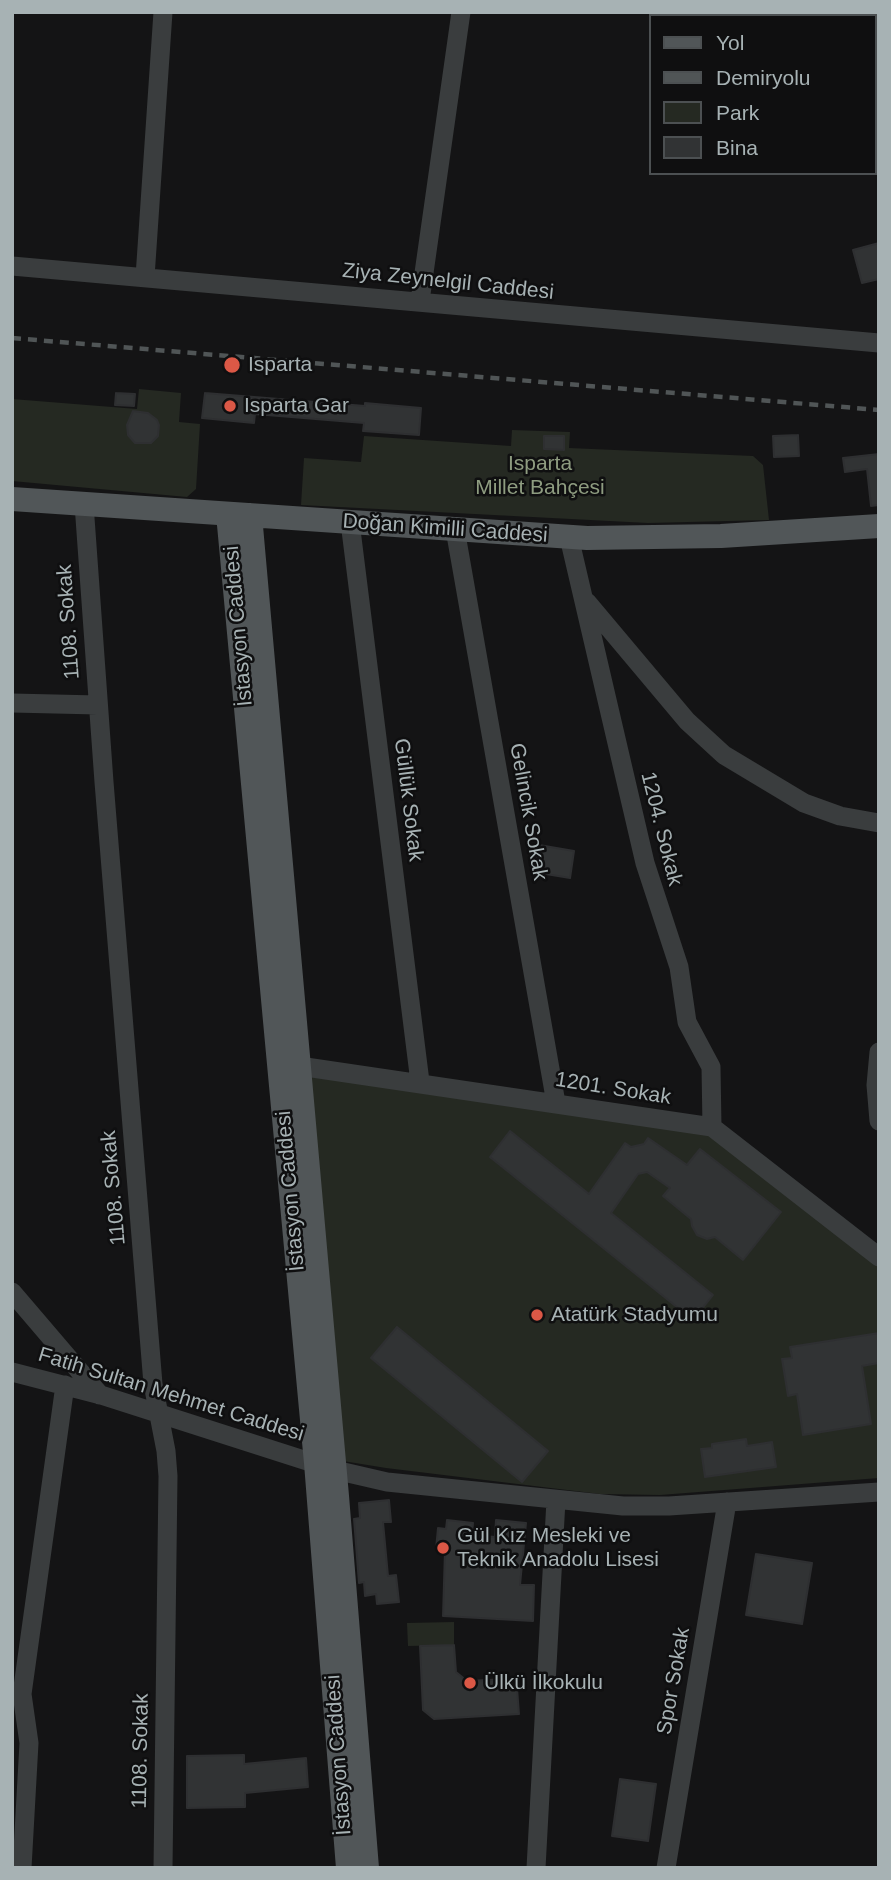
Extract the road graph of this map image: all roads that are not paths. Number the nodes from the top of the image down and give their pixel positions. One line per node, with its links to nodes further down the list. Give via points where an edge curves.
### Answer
1 (163, 12): 4 (street)
2 (461, 12): 5 (street)
3 (12, 266): 4 (street, Ziya Zeynelgil Caddesi)
4 (145, 277): 5 (street, Ziya Zeynelgil Caddesi)
5 (420, 301): 6 (street, Ziya Zeynelgil Caddesi)
6 (879, 343)
7 (12, 499): 8 (main road, Doğan Kimilli Caddesi)
8 (84, 504): 9 (main road, Doğan Kimilli Caddesi); 16 (street, 1108. Sokak)
9 (239, 515): 10 (main road, Doğan Kimilli Caddesi); 19 (main road, İstasyon Caddesi); 30 (main road, İstasyon Caddesi)
10 (350, 522): 12 (main road, Doğan Kimilli Caddesi); 20 (street, Güllük Sokak)
11 (879, 526): 13 (main road, Doğan Kimilli Caddesi, via 721,536)
12 (455, 529): 13 (main road, Doğan Kimilli Caddesi); 21 (street, Gelincik Sokak)
13 (569, 537): 14 (street, 1204. Sokak)
14 (584, 598): 17 (street, via 687,721 731,760 804,803 840,816); 23 (street, 1204. Sokak, via 645,863 679,967 687,1022 711,1067)
15 (12, 703): 16 (street)
16 (98, 705): 29 (street, 1108. Sokak)
17 (879, 822)
18 (878, 1053): 22 (street)
19 (299, 1066): 20 (street, 1201. Sokak); 30 (main road, İstasyon Caddesi)
20 (420, 1083): 21 (street, 1201. Sokak)
21 (556, 1103): 23 (street, 1201. Sokak)
22 (879, 1121)
23 (712, 1127): 24 (street, 1201. Sokak)
24 (879, 1257)
25 (12, 1292): 28 (street)
26 (12, 1372): 27 (street, Fatih Sultan Mehmet Caddesi)
27 (65, 1385): 28 (street, Fatih Sultan Mehmet Caddesi); 34 (street)
28 (101, 1395): 29 (street, Fatih Sultan Mehmet Caddesi)
29 (158, 1413): 30 (street, Fatih Sultan Mehmet Caddesi); 36 (street, 1108. Sokak, via 169,1476)
30 (325, 1466): 32 (street, Fatih Sultan Mehmet Caddesi, via 387,1482); 37 (main road, İstasyon Caddesi); 38 (main road, İstasyon Caddesi)
31 (879, 1492): 33 (street, Fatih Sultan Mehmet Caddesi)
32 (556, 1500): 33 (street, Fatih Sultan Mehmet Caddesi, via 623,1506); 39 (street)
33 (727, 1502): 40 (street, Spor Sokak)
34 (17, 1693): 35 (street, via 29,1743)
35 (22, 1868)
36 (163, 1868)
37 (348, 1868)
38 (367, 1868)
39 (536, 1868)
40 (666, 1868)

